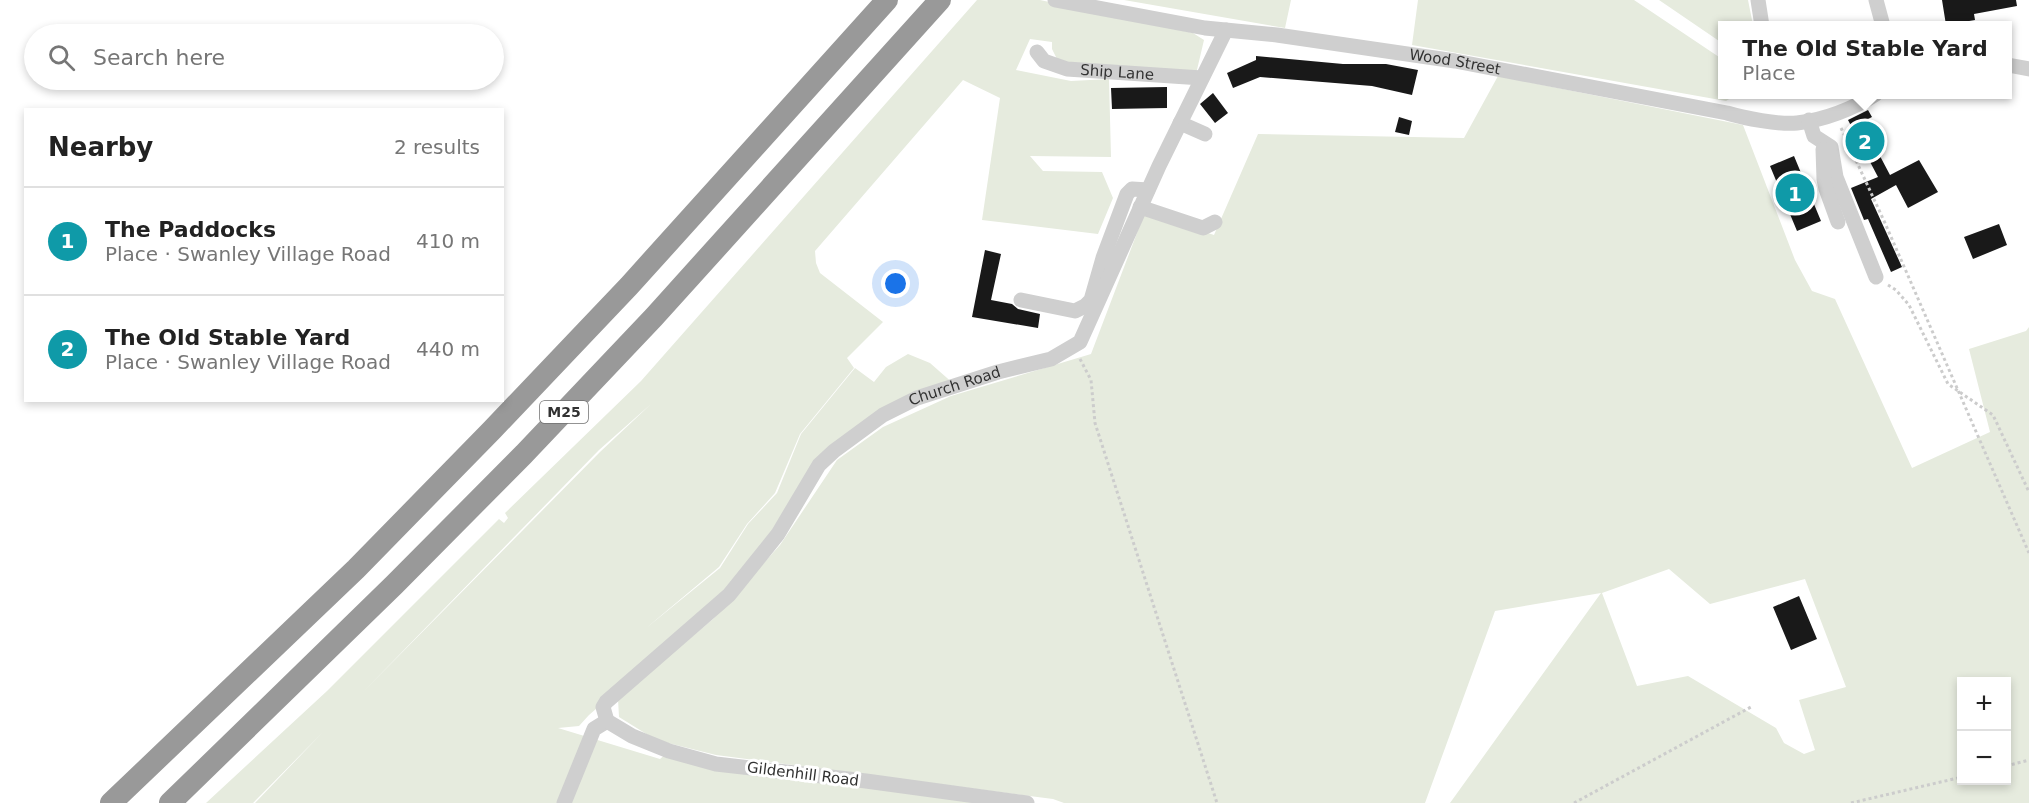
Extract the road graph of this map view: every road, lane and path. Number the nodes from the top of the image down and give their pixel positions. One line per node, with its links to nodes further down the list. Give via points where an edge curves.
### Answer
1 (887, 0): 34 (highway, M25, via 629,286 484,438 356,569)
2 (1055, 0): 8 (street, Wood Street)
3 (1758, 0): 6 (street)
4 (1876, 0): 7 (street)
5 (940, 1): 35 (highway, M25, via 654,317 524,454)
6 (1761, 21)
7 (1882, 21)
8 (1226, 30): 12 (street); 15 (street, Wood Street, via 1455,61 1741,117 1795,123)
9 (1037, 52): 12 (street, Ship Lane, via 1044,61 1067,69)
10 (2012, 66): 11 (street)
11 (2029, 69)
12 (1202, 78): 16 (street)
13 (1866, 99): 14 (street, Wood Street)
14 (1840, 112): 15 (street, Wood Street); 26 (path, via 1839,123)
15 (1809, 120): 18 (street, via 1814,136)
16 (1180, 123): 17 (street); 19 (street)
17 (1205, 134)
18 (1821, 141): 22 (street, via 1826,189); 23 (street, via 1831,147 1836,177)
19 (1148, 190): 20 (street); 24 (street, via 1132,189 1127,194 1091,300 1085,306 1075,311)
20 (1140, 207): 21 (street, via 1203,228); 25 (street, via 1086,331)
21 (1215, 222)
22 (1838, 222)
23 (1876, 277): 26 (path, via 1896,290 1909,305 1948,384)
24 (1021, 300)
25 (1074, 347): 30 (street, Church Road, via 1051,359 917,398 883,415 834,450 819,465 778,534 729,595 606,702 603,707); 38 (path, via 1091,380 1095,423)
26 (1961, 394): 27 (path, via 1993,415); 28 (path)
27 (2029, 492)
28 (2029, 553)
29 (1751, 707): 39 (path)
30 (607, 721): 36 (street, via 594,729); 37 (street, Gildenhill Road, via 669,751 716,764)
31 (2029, 760): 32 (path)
32 (2011, 765)
33 (1957, 778): 40 (path)
34 (111, 803)
35 (170, 803)
36 (564, 803)
37 (1027, 803)
38 (1217, 803)
39 (1574, 803)
40 (1851, 803)

